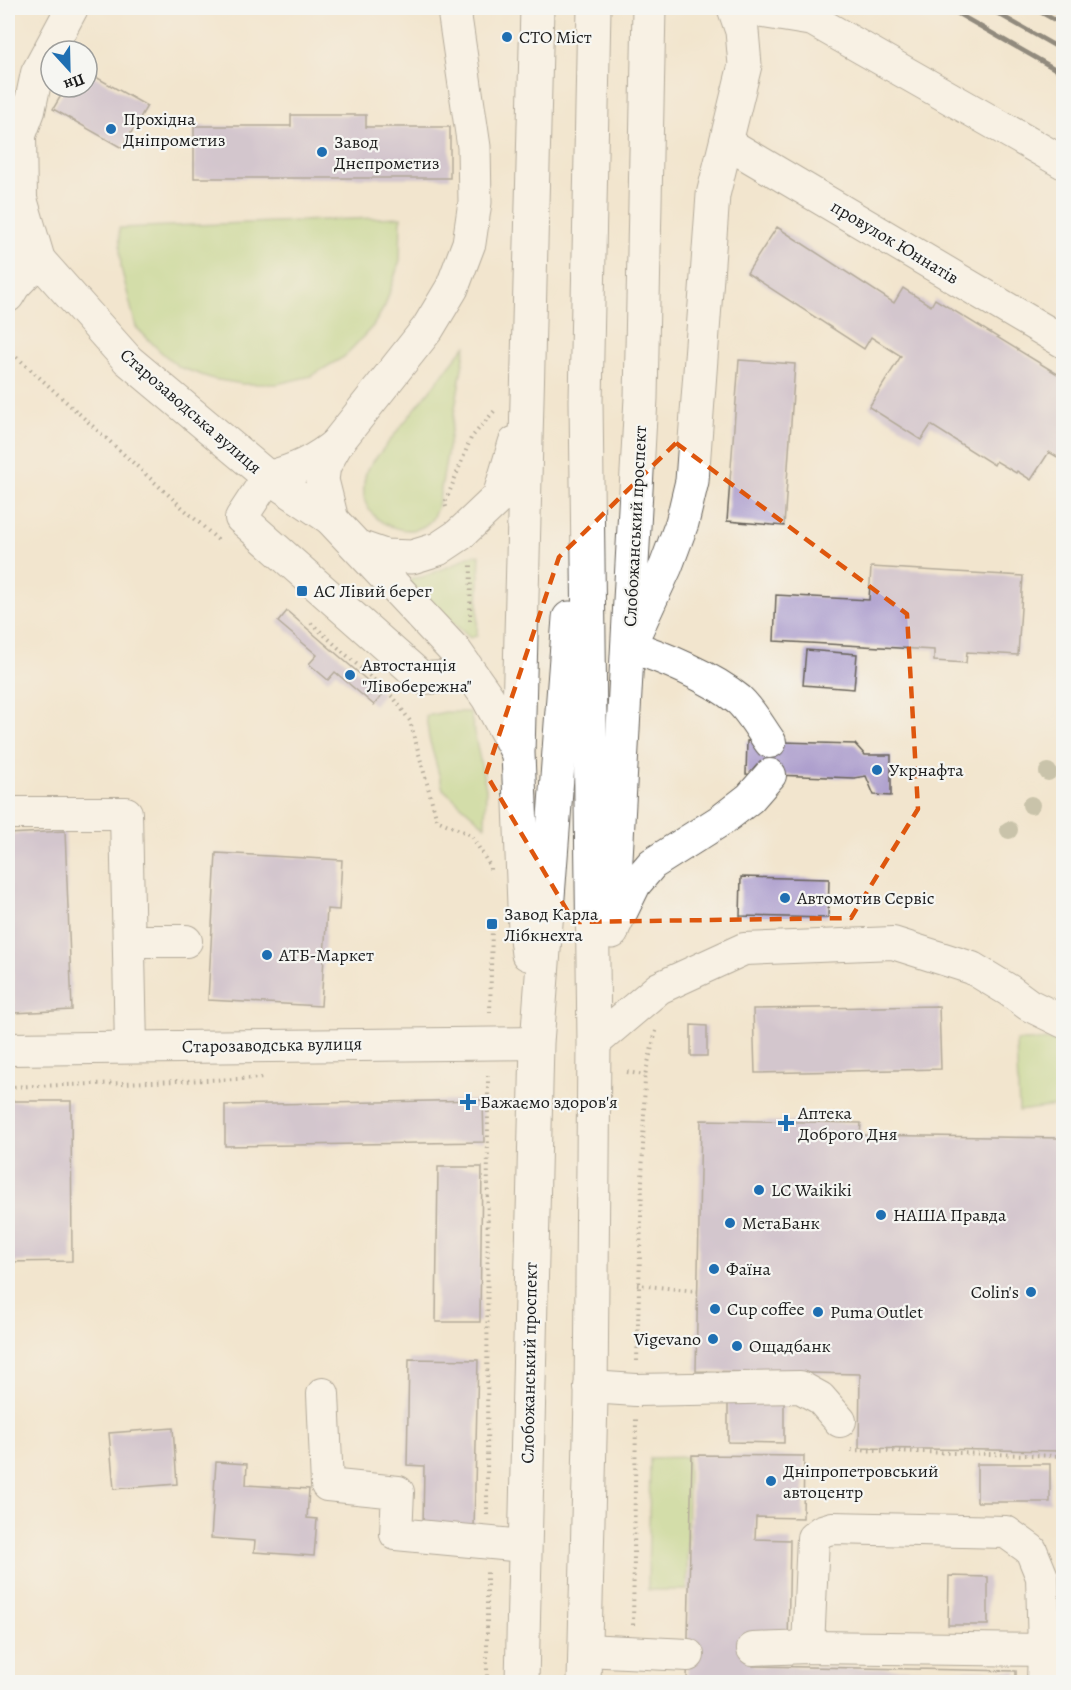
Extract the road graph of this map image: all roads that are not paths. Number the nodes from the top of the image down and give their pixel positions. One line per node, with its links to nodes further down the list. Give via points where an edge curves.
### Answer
1 (72, 8): 11 (street, via 37,73 20,135 21,199)
2 (457, 8): 16 (main road, via 455,17 474,147 475,202 470,243 452,288 428,328)
3 (537, 8): 14 (main road, Слобожанський проспект)
4 (594, 8): 15 (main road, Слобожанський проспект)
5 (649, 8): 17 (main road, Слобожанський проспект)
6 (734, 8): 8 (main road, via 742,30 745,65)
7 (739, 8): 9 (street, via 813,20)
8 (727, 143): 13 (street, провулок Юннатів); 19 (main road, via 713,195)
9 (1064, 163)
10 (8, 242): 11 (street, Старозаводська вулиця)
11 (39, 260): 12 (street); 18 (street, Старозаводська вулиця, via 128,360)
12 (8, 296)
13 (1064, 342)
14 (515, 399): 21 (main road, via 499,497 459,535 438,549 412,556 385,556); 25 (main road, Слобожанський проспект)
15 (586, 401): 32 (main road, Слобожанський проспект); 33 (main road, Слобожанський проспект)
16 (337, 443): 18 (street, via 304,466); 20 (main road, via 324,466 322,480)
17 (636, 475): 19 (main road, via 643,488 663,496); 22 (main road, Слобожанський проспект)
18 (268, 477): 20 (street, Старозаводська вулиця); 23 (street, via 241,518 422,678)
19 (692, 481): 22 (main road, via 666,566)
20 (332, 520): 21 (main road)
21 (359, 547): 23 (main road, via 455,651)
22 (629, 646): 24 (street, via 659,656 733,696); 28 (main road, Слобожанський проспект)
23 (473, 676): 25 (main road)
24 (770, 742)
25 (518, 753): 32 (main road, Слобожанський проспект, via 525,930)
26 (770, 775): 28 (street, via 750,798 723,819 652,864 635,884)
27 (8, 813): 29 (street, via 126,813)
28 (613, 929): 33 (main road, Слобожанський проспект)
29 (129, 940): 30 (street); 34 (street)
30 (186, 941)
31 (1064, 1022): 33 (street, via 1029,1005 972,968 893,944 744,949 659,988)
32 (537, 1043): 34 (street, Старозаводська вулиця, via 492,1062); 39 (main road, Слобожанський проспект)
33 (594, 1043): 36 (main road, Слобожанський проспект)
34 (131, 1047): 35 (street, Старозаводська вулиця)
35 (8, 1049)
36 (590, 1387): 38 (street, via 800,1387 820,1398); 42 (main road, Слобожанський проспект)
37 (323, 1394): 39 (street, via 327,1485 398,1492 396,1534)
38 (840, 1421)
39 (524, 1546): 45 (main road, Слобожанський проспект)
40 (808, 1647): 41 (street); 43 (street); 43 (street, via 813,1538 832,1528 1006,1532 1031,1550 1042,1577)
41 (753, 1649)
42 (585, 1650): 44 (street); 46 (main road, Слобожанський проспект)
43 (1044, 1650): 47 (street)
44 (688, 1655)
45 (522, 1683)
46 (584, 1683)
47 (1043, 1683)

